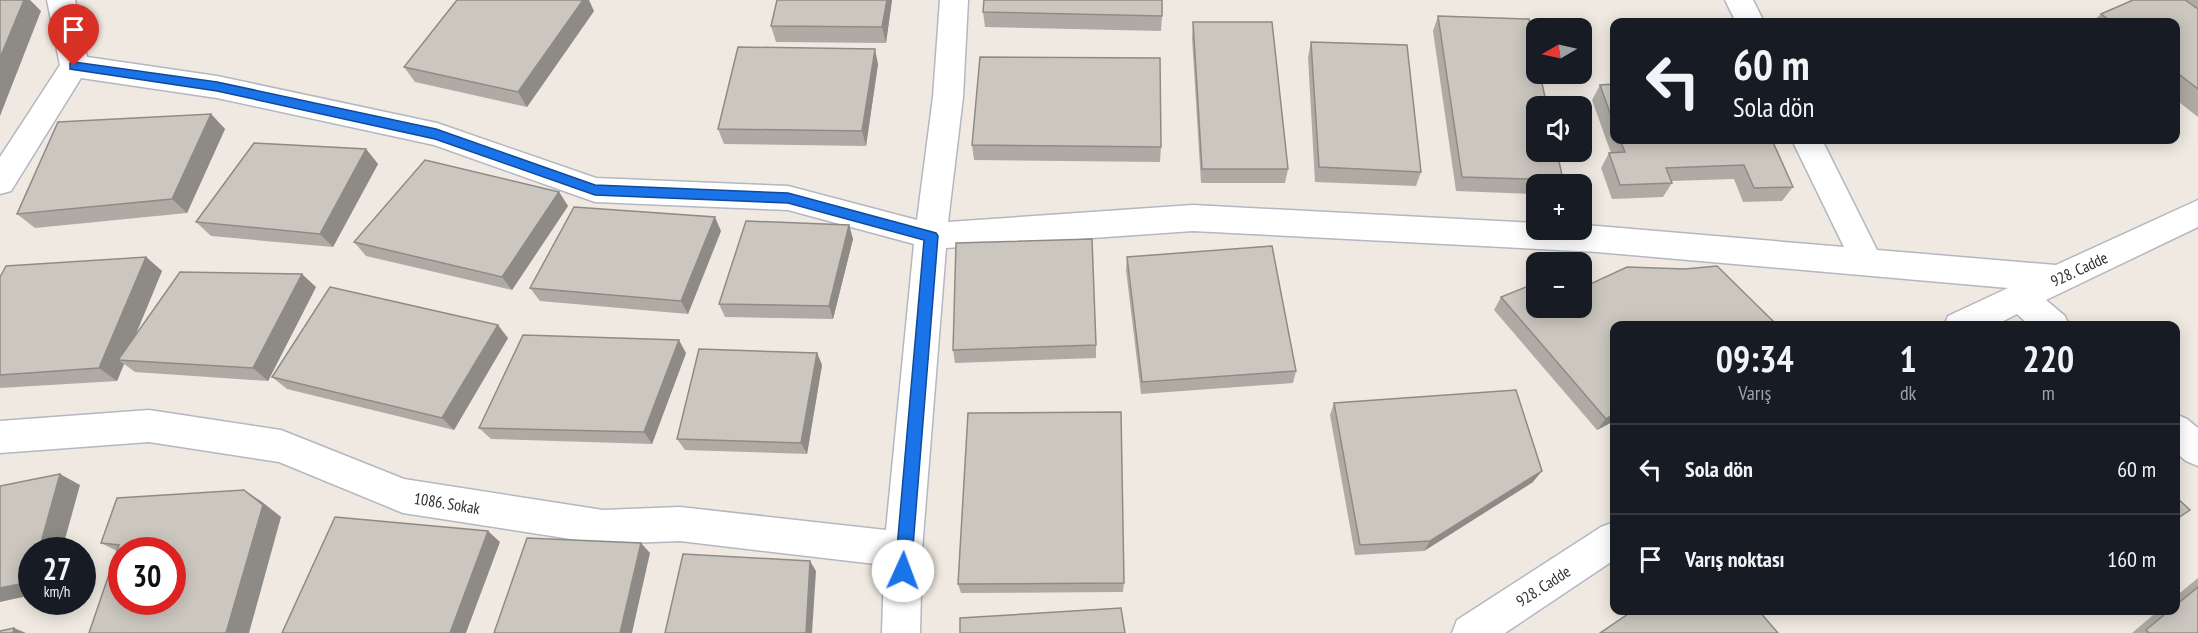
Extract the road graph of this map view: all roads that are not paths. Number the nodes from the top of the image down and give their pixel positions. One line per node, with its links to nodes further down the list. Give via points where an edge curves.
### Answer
1 (61, 0): 5 (street)
2 (954, 0): 9 (street, via 948,97)
3 (1739, 0): 4 (street)
4 (1748, 18)
5 (74, 66): 7 (street); 9 (street, via 217,87 436,134 595,190 788,198)
6 (1809, 144): 10 (street)
7 (0, 182)
8 (2198, 213): 11 (street, 928. Cadde)
9 (931, 236): 10 (street, via 1194,218 1597,238); 19 (street)
10 (1867, 262): 11 (street)
11 (2057, 279): 12 (street, 928. Cadde)
12 (2020, 297): 13 (street, 928. Cadde); 14 (street)
13 (1970, 321)
14 (2048, 321)
15 (2180, 434): 17 (street)
16 (0, 436): 19 (street, 1086. Sokak, via 149,426 282,446 403,496 603,527 680,524)
17 (2198, 450)
18 (1610, 541): 21 (street, 928. Cadde)
19 (903, 550): 20 (street)
20 (901, 633)
21 (1471, 633)

